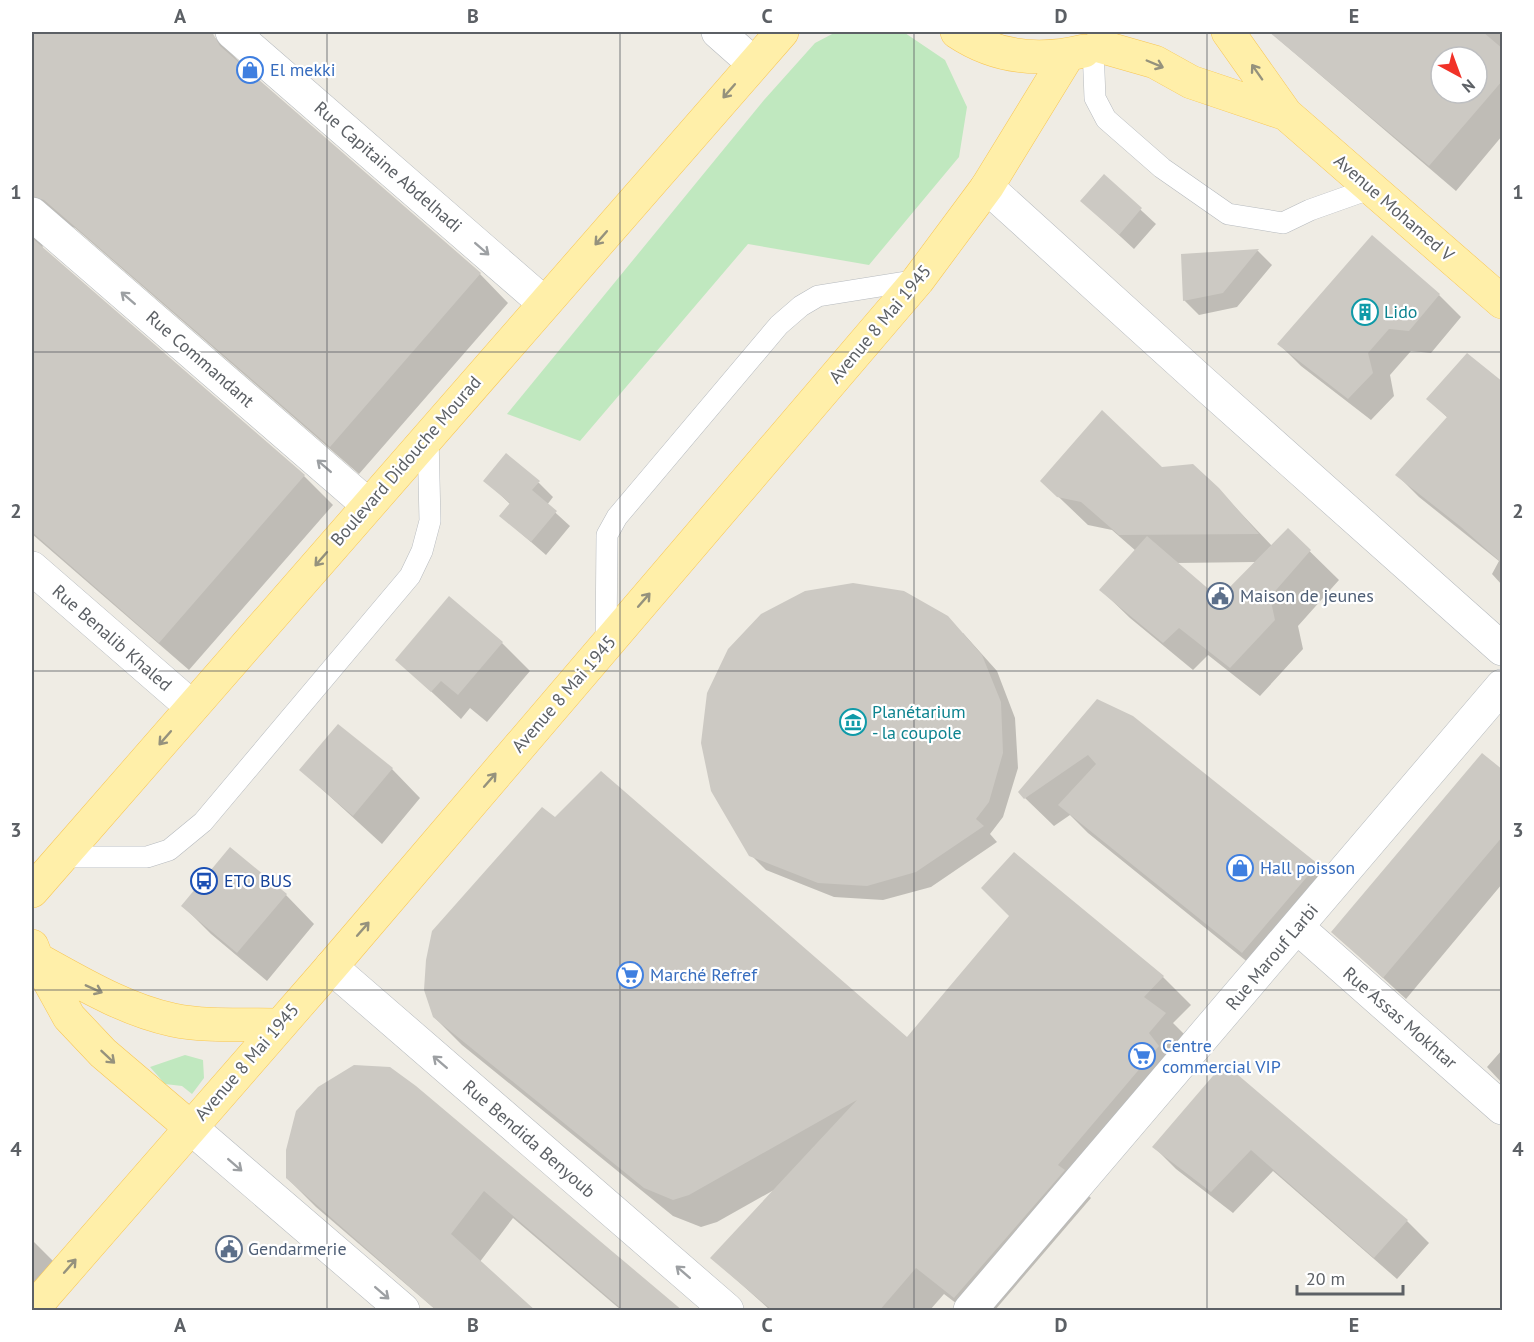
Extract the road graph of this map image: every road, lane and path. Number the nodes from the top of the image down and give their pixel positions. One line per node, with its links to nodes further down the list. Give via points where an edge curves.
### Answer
1 (232, 32): 14 (street, Rue Capitaine Abdelhadi, one-way to 14)
2 (718, 32): 7 (street)
3 (782, 32): 7 (main road, Boulevard Didouche Mourad)
4 (957, 32): 6 (main road, via 998,53 1030,58)
5 (1227, 32): 8 (main road, one-way to 5)
6 (1096, 45): 8 (main road, one-way to 8, via 1155,63 1191,82); 9 (main road, Avenue 8 Mai 1945); 10 (lane, via 1095,98 1106,119 1162,168 1228,214 1284,223)
7 (753, 63): 14 (main road, Boulevard Didouche Mourad, one-way to 14)
8 (1286, 114): 10 (main road, Avenue Mohamed V)
9 (987, 187): 12 (main road, Avenue 8 Mai 1945); 19 (street)
10 (1372, 188): 13 (main road, Avenue Mohamed V)
11 (32, 214): 16 (street, Rue Commandant, one-way to 11)
12 (918, 280): 18 (main road, Avenue 8 Mai 1945, one-way to 12); 18 (lane, via 818,296 779,325 617,517 607,535)
13 (1503, 302)
14 (544, 303): 15 (main road, Boulevard Didouche Mourad)
15 (428, 436): 16 (main road, Boulevard Didouche Mourad); 22 (lane, via 430,521 410,576 203,822 169,850 147,857)
16 (368, 505): 21 (main road, Boulevard Didouche Mourad, one-way to 21)
17 (32, 568): 21 (street, Rue Benalib Khaled)
18 (606, 645): 26 (main road, Avenue 8 Mai 1945, one-way to 18)
19 (1503, 649)
20 (1503, 686): 24 (street, Rue Marouf Larbi)
21 (192, 707): 22 (main road, Boulevard Didouche Mourad, one-way to 22)
22 (61, 857): 23 (main road, Boulevard Didouche Mourad)
23 (32, 891)
24 (1297, 927): 28 (street, Rue Assas Mokhtar); 33 (street, Rue Marouf Larbi)
25 (34, 953): 27 (main road, one-way to 27, via 114,998 173,1020); 29 (main road, one-way to 29, via 69,1017 110,1060)
26 (331, 967): 27 (main road, Avenue 8 Mai 1945); 32 (street, Rue Bendida Benyoub, one-way to 26)
27 (280, 1025): 29 (main road, Avenue 8 Mai 1945)
28 (1503, 1108)
29 (190, 1127): 30 (main road, Avenue 8 Mai 1945, one-way to 29); 31 (street, one-way to 31)
30 (32, 1310)
31 (403, 1311)
32 (727, 1311)
33 (970, 1311)

